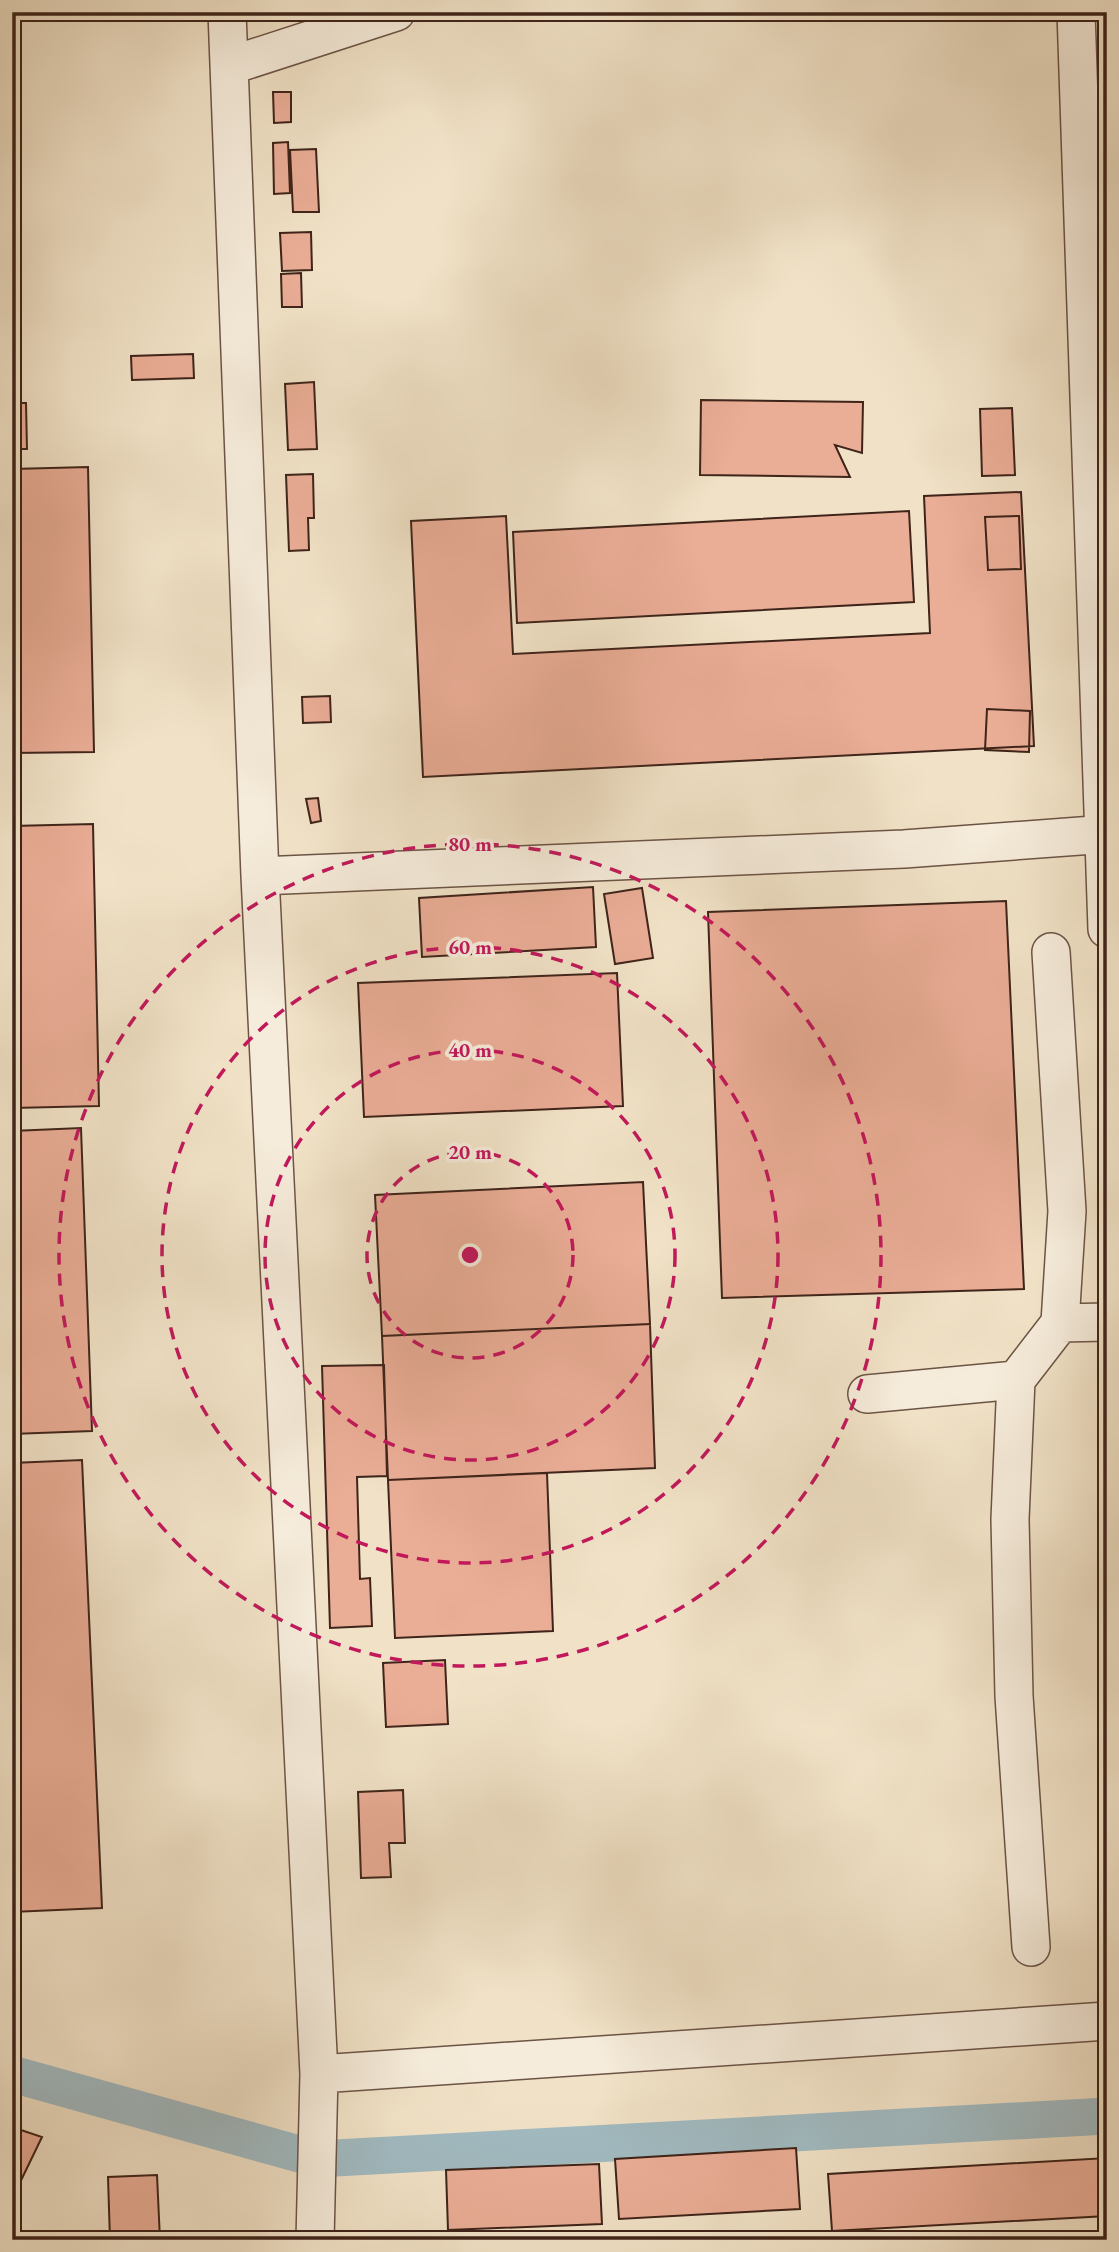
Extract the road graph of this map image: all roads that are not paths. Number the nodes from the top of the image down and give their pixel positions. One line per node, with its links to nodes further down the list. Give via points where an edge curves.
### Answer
1 (227, 12): 4 (lane)
2 (396, 12): 4 (lane)
3 (1076, 12): 5 (lane)
4 (229, 66): 6 (lane)
5 (1105, 834): 6 (lane, via 890,850); 7 (lane)
6 (260, 876): 15 (lane)
7 (1107, 929)
8 (1051, 952): 10 (lane, via 1068,1211)
9 (1107, 1322): 10 (lane)
10 (1059, 1323): 11 (lane)
11 (1016, 1380): 12 (lane); 13 (lane, via 1010,1519 1014,1696)
12 (866, 1394)
13 (1031, 1947)
14 (1107, 2021): 15 (lane)
15 (319, 2074): 16 (lane)
16 (315, 2240)

